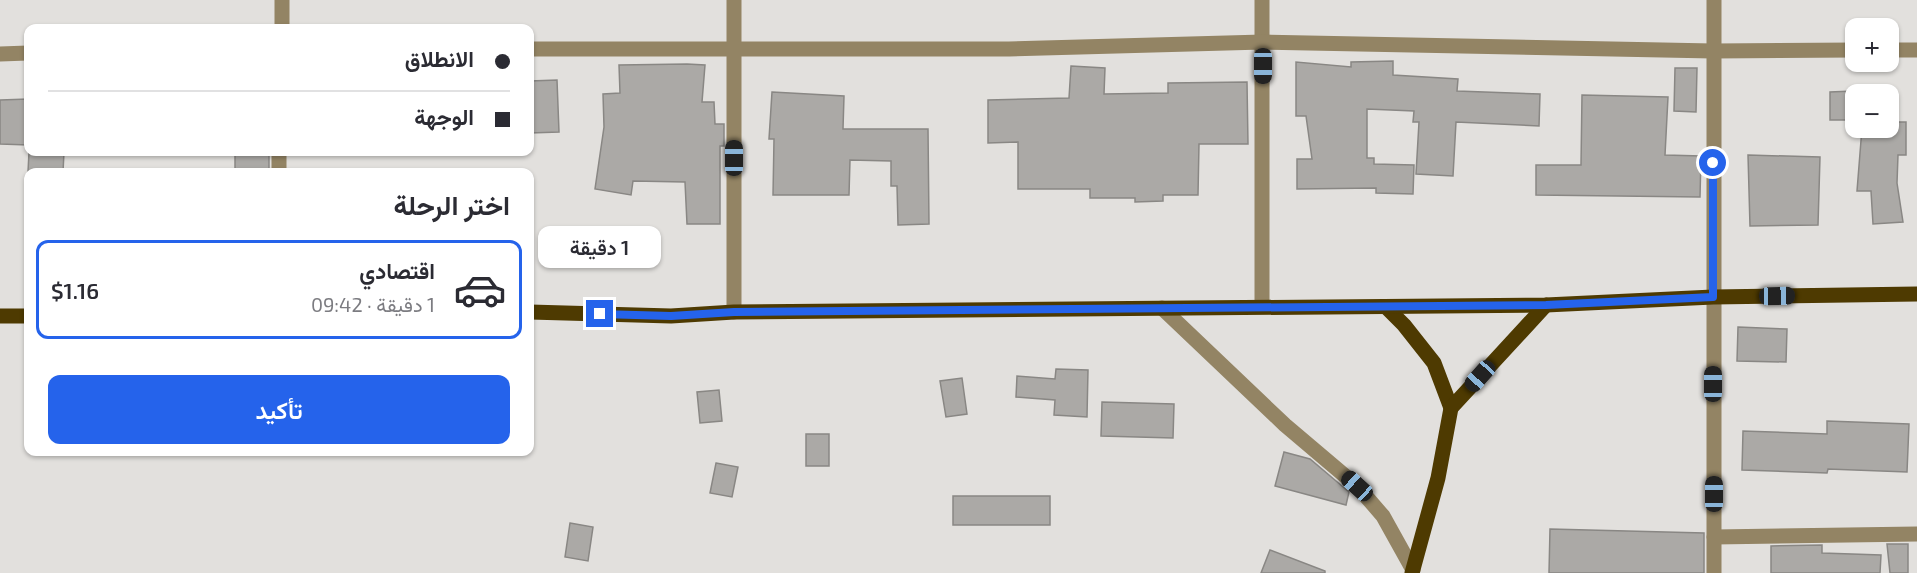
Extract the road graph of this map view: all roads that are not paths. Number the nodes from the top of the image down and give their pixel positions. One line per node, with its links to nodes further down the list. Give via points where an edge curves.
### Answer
1 (282, 0): 5 (street)
2 (734, 0): 7 (street)
3 (1262, 0): 6 (street)
4 (1714, 0): 12 (street)
5 (282, 24)
6 (1263, 42): 7 (street, via 1009,49); 12 (street); 18 (street)
7 (735, 47): 8 (street); 22 (street)
8 (534, 50)
9 (1845, 50): 12 (street)
10 (1899, 50): 11 (street)
11 (1917, 50)
12 (1713, 51): 16 (street)
13 (24, 53): 14 (street)
14 (0, 54)
15 (1917, 294): 16 (main road)
16 (1713, 297): 17 (main road); 27 (street)
17 (1546, 305): 19 (main road); 25 (main road)
18 (1262, 306): 19 (main road); 20 (main road)
19 (1386, 307): 25 (main road, via 1434,363)
20 (1162, 308): 22 (main road); 28 (street, via 1285,425 1357,486 1383,516)
21 (534, 312): 22 (main road, via 671,316)
22 (734, 312)
23 (0, 316): 24 (main road)
24 (24, 316)
25 (1452, 408): 28 (main road, via 1438,478)
26 (1917, 534): 27 (street)
27 (1714, 537): 29 (street)
28 (1412, 571)
29 (1714, 573)

